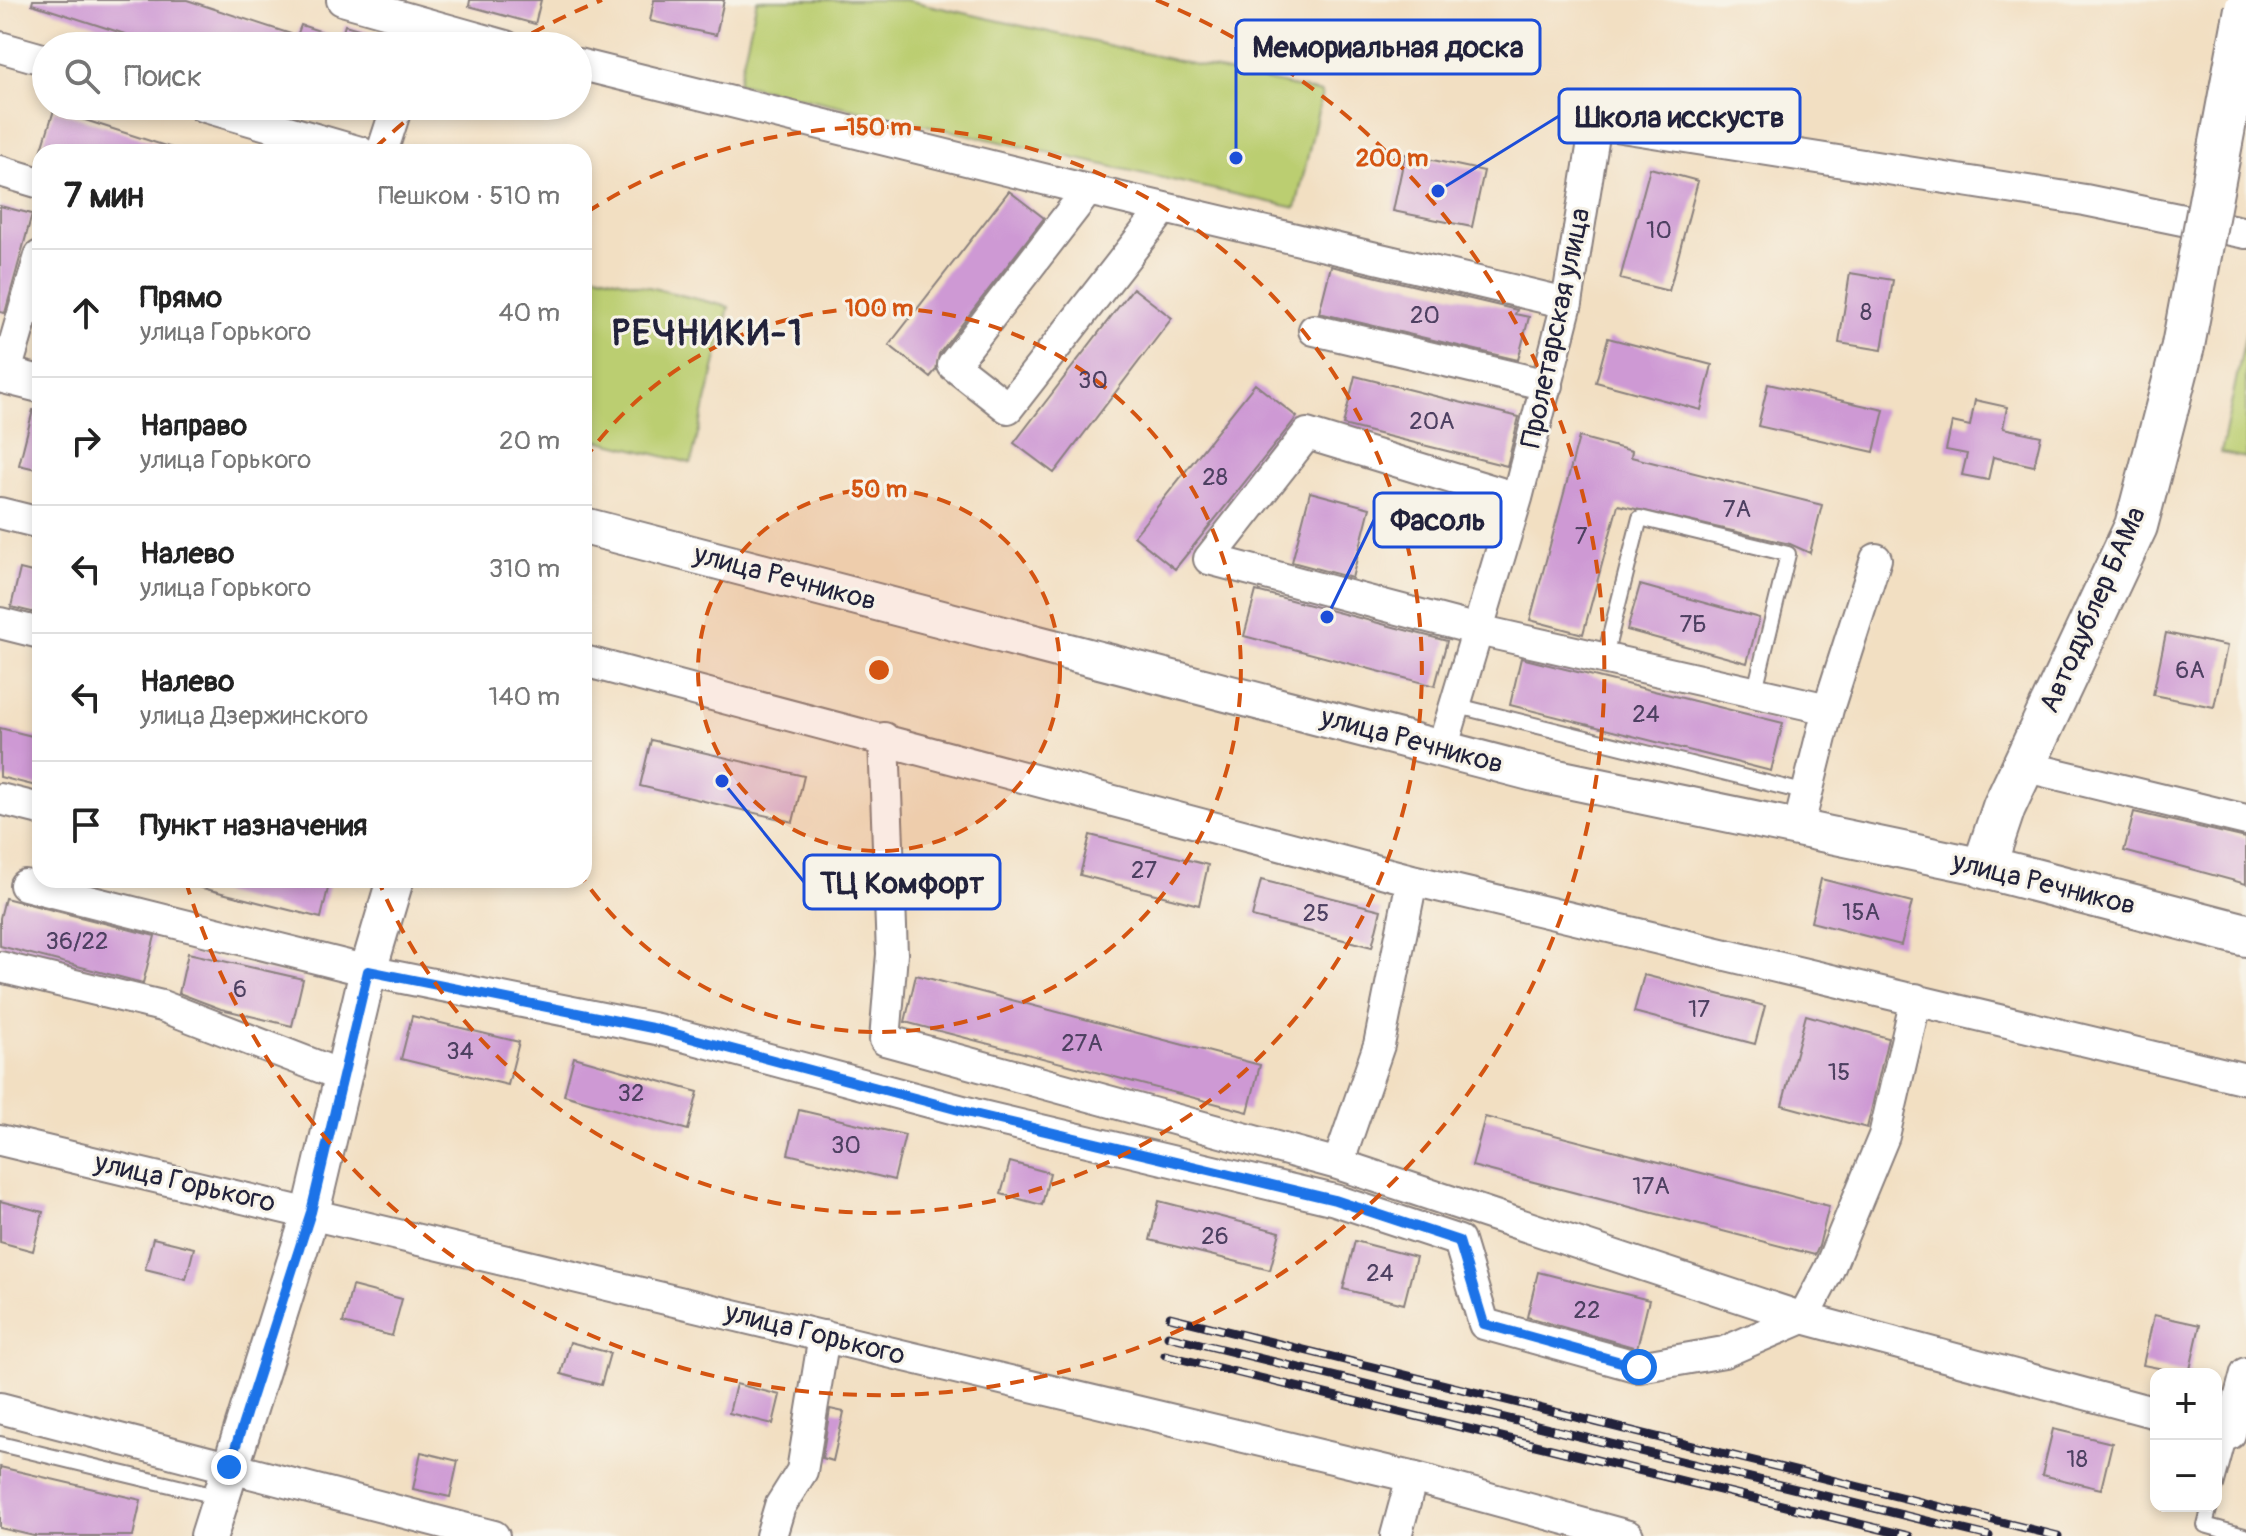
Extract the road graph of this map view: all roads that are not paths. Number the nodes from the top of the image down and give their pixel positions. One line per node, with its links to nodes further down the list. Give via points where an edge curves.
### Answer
1 (342, 0): 3 (street)
2 (2246, 9): 37 (main road, Автодублер БАМа, bridge, via 2183,346 2136,526)
3 (411, 32)
4 (0, 47): 5 (street)
5 (32, 56)
6 (592, 67): 13 (street)
7 (250, 120): 9 (street)
8 (392, 120): 10 (street)
9 (333, 144)
10 (385, 144)
11 (0, 171): 12 (street)
12 (32, 181)
13 (1088, 190): 14 (street); 14 (street, via 953,365 1008,408)
14 (1164, 208): 17 (street)
15 (2246, 233): 17 (street, Пролетарская улица, via 2085,200 1596,123)
16 (32, 282): 19 (street)
17 (1567, 303): 21 (street, Пролетарская улица)
18 (1314, 330): 21 (street)
19 (3, 374): 20 (street)
20 (32, 382)
21 (1547, 385): 22 (street, Пролетарская улица)
22 (1517, 498): 28 (street, Пролетарская улица); 28 (street, via 1307,434 1209,559)
23 (0, 513): 24 (street)
24 (32, 521)
25 (592, 528): 36 (street, улица Речников)
26 (1876, 559): 34 (street)
27 (0, 623): 29 (street)
28 (1478, 630): 30 (street); 33 (street, Пролетарская улица)
29 (32, 631)
30 (1605, 656): 32 (street); 32 (lane, via 1640,518 1788,554)
31 (592, 663): 35 (street)
32 (1754, 694): 34 (street)
33 (1454, 705): 36 (street, Пролетарская улица); 38 (lane)
34 (1828, 709): 38 (street)
35 (884, 738): 44 (street); 56 (street, via 892,954 885,1040)
36 (1442, 749): 42 (street, улица Речников)
37 (2023, 766): 41 (street); 43 (main road, Автодублер БАМа)
38 (1807, 793): 42 (street)
39 (0, 799): 40 (street)
40 (32, 807)
41 (2246, 820)
42 (1798, 829): 43 (street, улица Речников)
43 (1984, 867): 49 (main road, улица Речников)
44 (1412, 880): 52 (street); 56 (street, via 1379,1045)
45 (25, 885): 46 (street)
46 (32, 887)
47 (37, 888): 51 (street)
48 (393, 888): 51 (street)
49 (2246, 935)
50 (0, 967): 53 (street, via 162,1006)
51 (368, 971): 53 (street); 58 (street, via 657,1029 974,1114 1335,1200 1459,1241 1484,1324 1639,1367 1724,1352)
52 (1916, 999): 54 (street); 58 (street, via 1884,1136)
53 (343, 1076): 57 (street)
54 (2246, 1079)
55 (0, 1140): 57 (street, улица Горького)
56 (1338, 1164): 58 (street)
57 (311, 1212): 59 (street, улица Горького); 66 (street)
58 (1803, 1318): 62 (street)
59 (824, 1336): 65 (street, улица Горького); 70 (street, via 802,1471 780,1506)
60 (2246, 1373): 63 (street)
61 (0, 1408): 66 (street)
62 (2150, 1411)
63 (2223, 1432)
64 (0, 1444): 66 (lane)
65 (1412, 1477): 71 (street); 72 (street, улица Горького)
66 (225, 1482): 68 (street); 69 (street)
67 (2208, 1512): 73 (lane, via 2205,1525)
68 (209, 1536)
69 (494, 1536)
70 (771, 1536)
71 (1396, 1536)
72 (1628, 1536)
73 (2244, 1536)

